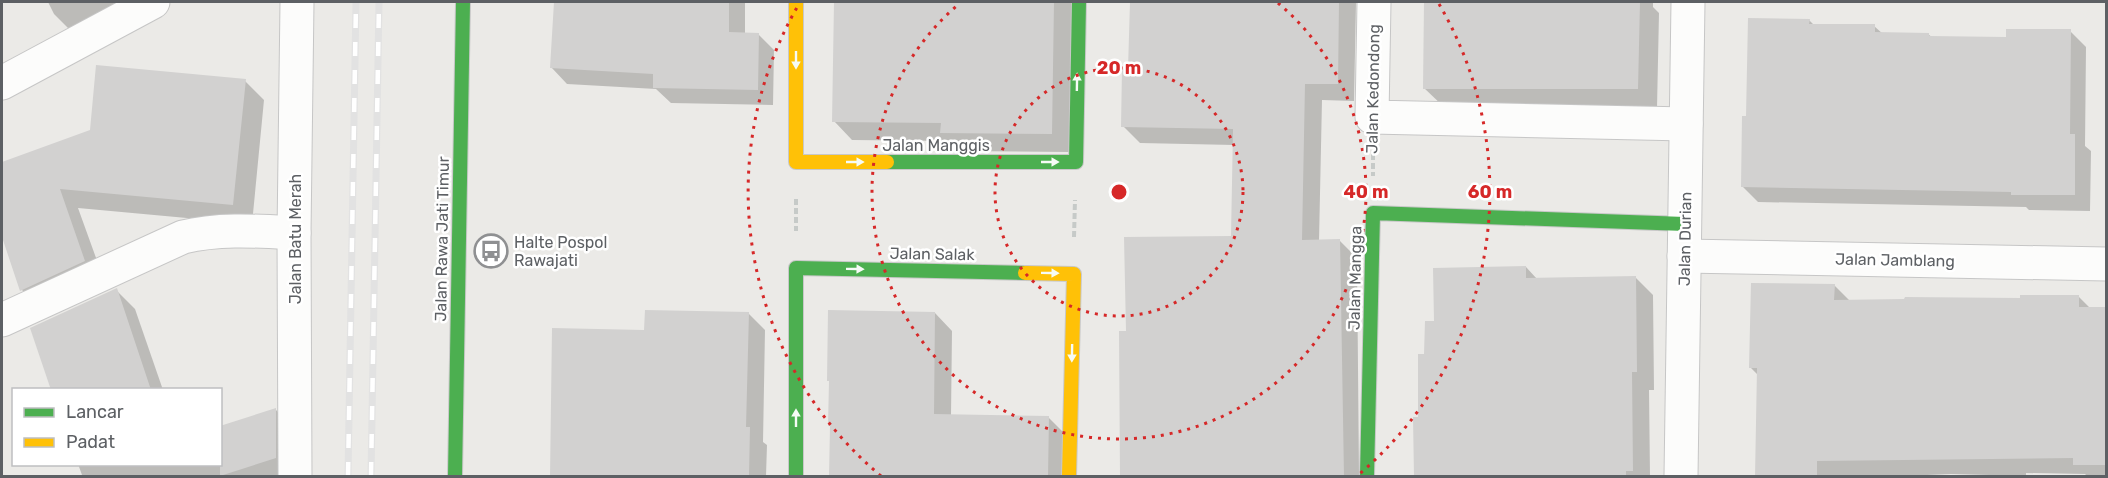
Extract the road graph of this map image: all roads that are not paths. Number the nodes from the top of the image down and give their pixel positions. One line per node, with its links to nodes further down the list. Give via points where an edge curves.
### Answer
1 (153, 2): 8 (street)
2 (297, 2): 11 (street, Jalan Batu Merah)
3 (463, 2): 16 (street, Jalan Rawa Jati Timur)
4 (796, 2): 5 (street, Jalan Manggis, one-way to 5, via 796,162 1076,162)
5 (1079, 2)
6 (1374, 2): 9 (street, Jalan Kedondong, via 1372,117)
7 (1688, 2): 9 (street, Jalan Durian)
8 (2, 83)
9 (1686, 124): 10 (street, Jalan Durian)
10 (1685, 224): 12 (street, Jalan Durian); 19 (street, Jalan Mangga, via 1373,213)
11 (294, 233): 14 (street, via 183,237); 15 (street, Jalan Batu Merah)
12 (1684, 256): 13 (street, Jalan Jamblang); 20 (street, Jalan Durian)
13 (2106, 264)
14 (2, 320)
15 (290, 475)
16 (455, 477)
17 (796, 477): 18 (street, Jalan Salak, one-way to 18, via 796,268 1074,274)
18 (1069, 477)
19 (1367, 477)
20 (1681, 477)

